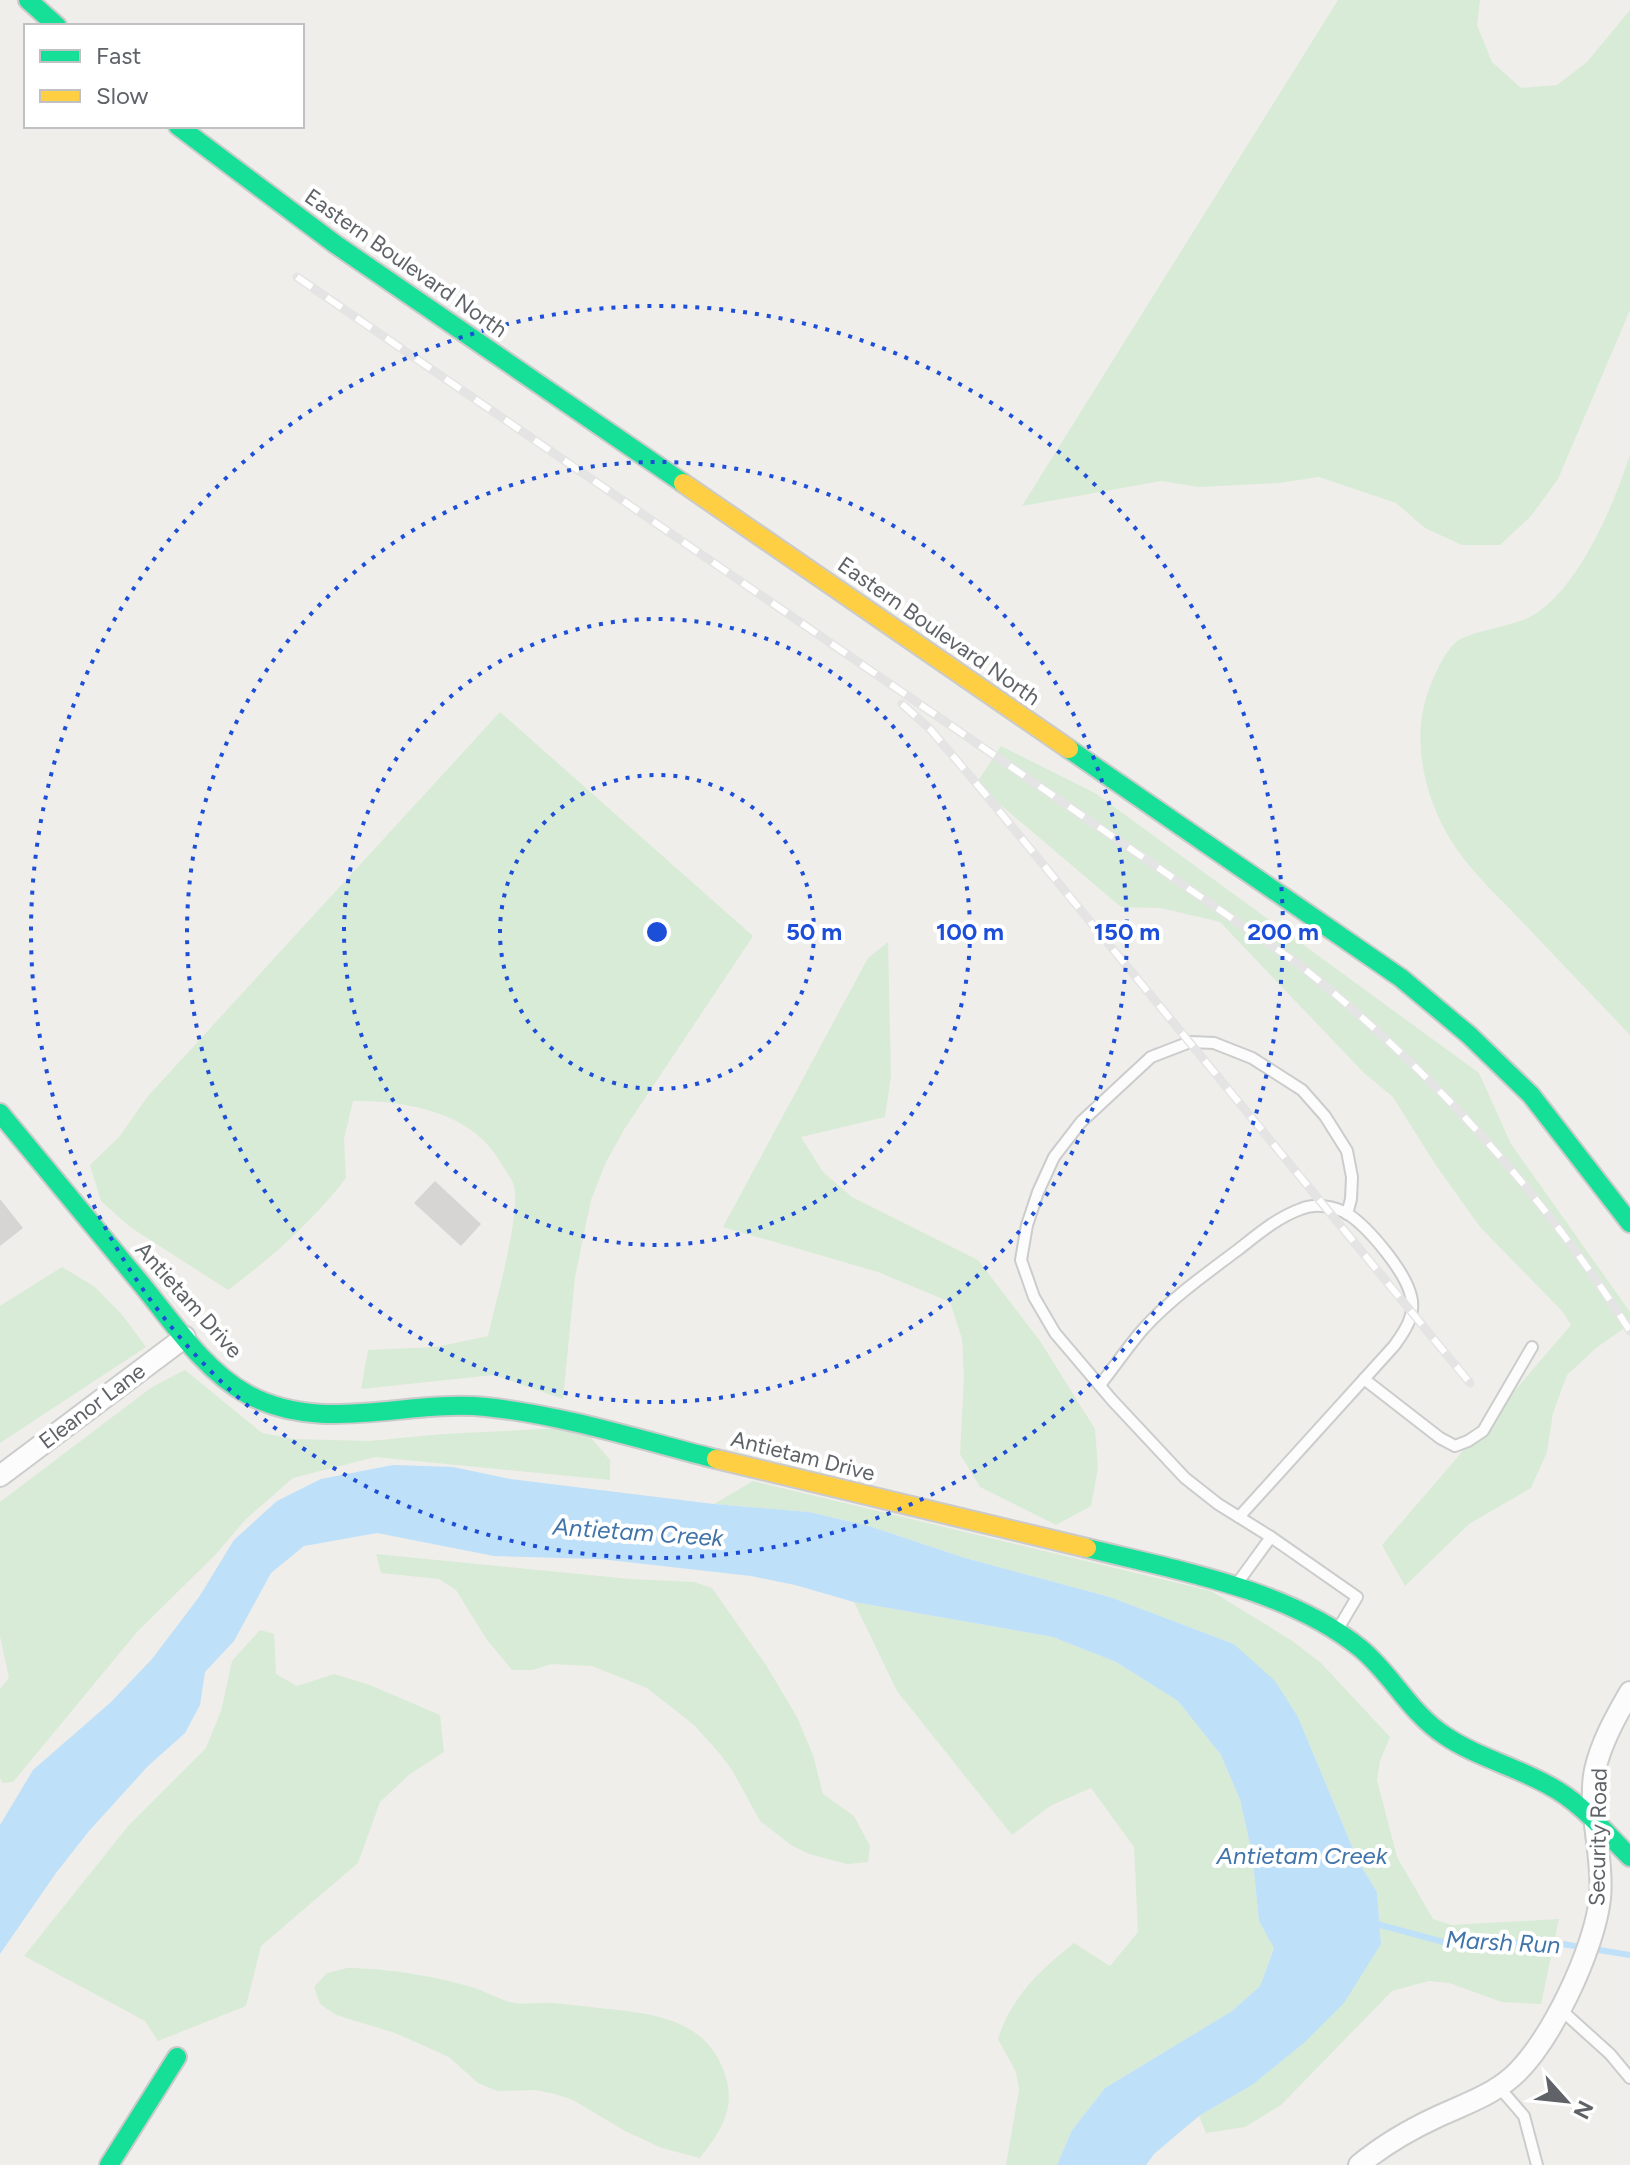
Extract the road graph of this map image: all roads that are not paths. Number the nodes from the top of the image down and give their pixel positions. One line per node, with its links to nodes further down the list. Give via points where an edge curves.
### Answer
1 (28, 0): 2 (street)
2 (55, 24)
3 (181, 128): 6 (street, Eastern Boulevard North, via 335,244 1401,978 1531,1095)
4 (0, 1113): 7 (street, Antietam Drive)
5 (1347, 1214): 9 (lane, via 1388,1255 1411,1296 1407,1328); 10 (lane, via 1324,1205 1301,1208 1268,1226 1146,1326); 10 (lane, via 1352,1177 1347,1151 1302,1090 1252,1058 1214,1043 1190,1042 1151,1057 1081,1122 1054,1157 1027,1225 1021,1260 1055,1333)
6 (1630, 1223)
7 (185, 1337): 11 (street, Eleanor Lane); 14 (street, Antietam Drive, via 227,1379 277,1408 335,1415 434,1405 503,1409)
8 (1532, 1347): 9 (lane, via 1483,1431 1455,1446)
9 (1364, 1379): 12 (lane)
10 (1100, 1385): 12 (lane, via 1185,1478)
11 (0, 1476)
12 (1239, 1517): 13 (lane)
13 (1271, 1537): 14 (lane); 15 (lane, via 1357,1597)
14 (1234, 1587): 15 (street, Antietam Drive)
15 (1337, 1631): 17 (street, Antietam Drive, via 1384,1671 1438,1730 1564,1793)
16 (1630, 1692): 17 (street, Security Road, via 1595,1772)
17 (1596, 1820): 18 (street, Antietam Drive); 19 (street, Security Road, via 1600,1897 1595,1928)
18 (1630, 1857)
19 (1559, 2008): 21 (lane); 22 (street, Security Road, via 1533,2053)
20 (177, 2057): 23 (street)
21 (1630, 2078)
22 (1498, 2086): 24 (street, Security Road, via 1398,2137); 25 (lane, via 1524,2116)
23 (109, 2165)
24 (1359, 2165)
25 (1537, 2165)

